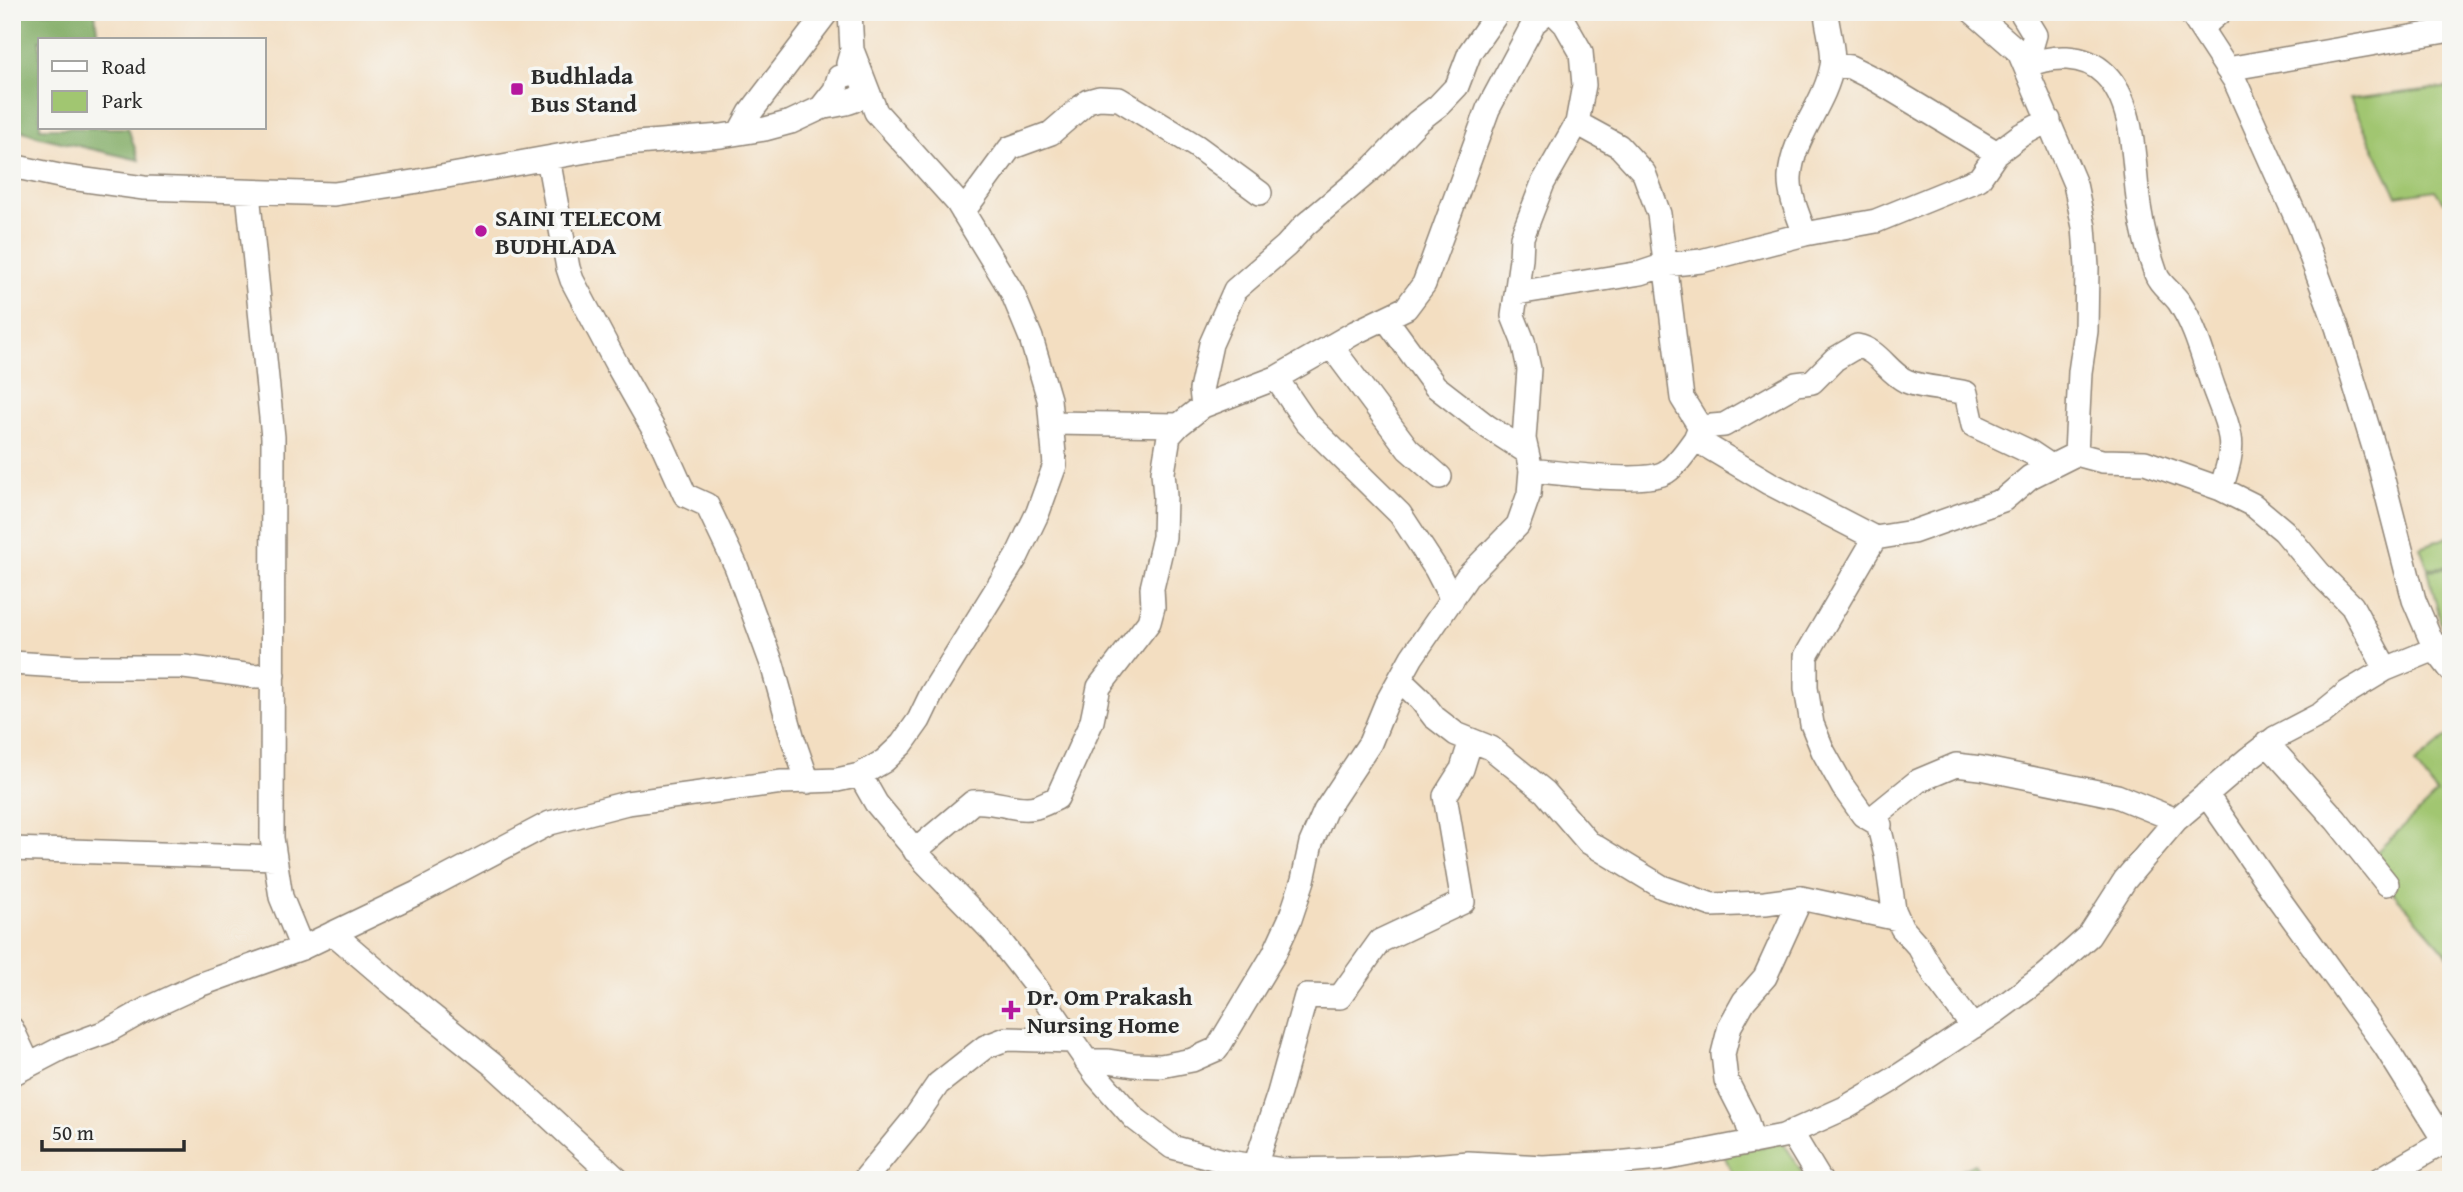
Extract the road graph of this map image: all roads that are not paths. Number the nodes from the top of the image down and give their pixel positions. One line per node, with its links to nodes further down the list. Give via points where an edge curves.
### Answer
1 (827, 12): 20 (street)
2 (850, 12): 17 (street)
3 (1498, 12): 33 (street, via 1469,52 1457,86 1235,290 1211,344 1200,390)
4 (1547, 12): 30 (street, via 1534,23 1488,109 1424,284 1406,308)
5 (1553, 12): 19 (street, via 1581,52 1584,85)
6 (1826, 12): 14 (street)
7 (1973, 12): 15 (street, via 2019,52)
8 (2021, 12): 12 (street)
9 (2220, 12): 10 (street)
10 (2195, 20): 16 (street)
11 (2451, 30): 16 (street)
12 (2035, 35): 13 (street); 15 (street)
13 (2065, 57): 15 (street); 41 (street, via 2089,62 2106,74 2120,94 2156,277 2179,301 2191,325 2231,439)
14 (1833, 65): 21 (street, via 1850,67 1876,80); 27 (street, via 1798,144 1790,177)
15 (2026, 66): 18 (street)
16 (2227, 69): 44 (street, via 2299,224 2379,464 2414,600)
17 (849, 90): 20 (street, via 791,122); 26 (street, via 922,161)
18 (2049, 120): 21 (street); 37 (street, via 2075,184 2084,227 2086,331)
19 (1577, 123): 28 (street, via 1619,146 1644,173 1659,214); 29 (street, via 1532,208 1522,237)
20 (738, 133): 22 (street, via 625,144)
21 (1997, 153): 27 (street, via 1979,179 1959,188 1876,221)
22 (548, 158): 25 (street, via 334,194); 53 (street, via 572,280 685,495 707,505 736,566)
23 (12, 166): 25 (street, via 144,188)
24 (1260, 192): 26 (street, via 1119,99 1100,98 1088,101 1051,134 1010,148)
25 (248, 193): 48 (street, via 273,437)
26 (963, 212): 34 (street, via 1012,292 1046,387)
27 (1805, 234): 28 (street, via 1701,261)
28 (1665, 265): 29 (street, via 1641,274); 36 (street, via 1682,398)
29 (1517, 293): 38 (street, via 1513,316 1529,369 1524,439)
30 (1387, 319): 31 (street); 38 (street, via 1435,386)
31 (1331, 346): 32 (street); 40 (street, via 1408,449)
32 (1276, 378): 33 (street); 43 (street, via 1306,422 1400,513)
33 (1203, 406): 35 (street)
34 (1051, 423): 35 (street); 52 (street, via 1055,465 1017,556 908,736 884,761)
35 (1179, 425): 58 (street, via 1169,436 1165,452 1164,537 1149,622 1099,687 1092,721 1057,798 1034,808 974,802)
36 (1697, 433): 38 (street, via 1667,471 1654,477 1599,476); 39 (street, via 1724,425 1796,384 1812,382 1835,359 1857,346 1867,348 1905,380 1966,393 1972,425); 42 (street, via 1769,483)
37 (2076, 454): 39 (street); 41 (street, via 2102,461 2145,462)
38 (1529, 461): 43 (street, via 1529,494 1518,525 1467,577)
39 (2051, 466): 42 (street, via 2003,500 1913,532)
40 (1440, 477)
41 (2221, 489): 46 (street, via 2253,505 2284,531 2352,606)
42 (1875, 538): 56 (street, via 1807,656 1806,688 1812,724 1843,788 1863,815)
43 (1452, 600): 49 (street)
44 (2443, 646): 46 (street); 47 (street)
45 (12, 663): 48 (street, via 184,667)
46 (2386, 669): 51 (street, via 2321,714)
47 (2451, 670)
48 (273, 675): 59 (street)
49 (1399, 680): 50 (street, via 1434,717); 68 (street, via 1370,743 1325,811 1274,954 1217,1049 1161,1066)
50 (1471, 740): 61 (street, via 1491,748 1545,792 1588,842 1662,887 1712,905); 73 (street, via 1462,769 1446,796 1463,902 1380,941 1340,997 1306,996)
51 (2267, 743): 54 (street); 60 (street)
52 (860, 775): 53 (street); 58 (street)
53 (808, 782): 63 (street, via 627,803 550,823)
54 (2206, 794): 55 (street); 71 (street)
55 (2176, 820): 56 (street, via 2117,796 1956,765 1905,790 1875,815); 65 (street, via 2125,880 2089,936 2045,976)
56 (1880, 825): 62 (street)
57 (12, 849): 59 (street)
58 (915, 851): 67 (street, via 993,932)
59 (275, 858): 64 (street, via 281,897)
60 (2387, 884)
61 (1801, 898): 62 (street); 72 (street, via 1765,977 1744,1000 1730,1026 1723,1054 1726,1080)
62 (1898, 919): 65 (street)
63 (333, 933): 64 (street); 75 (street, via 492,1064)
64 (302, 947): 69 (street, via 199,985)
65 (1973, 1027): 70 (street, via 1845,1108)
66 (12, 1029): 69 (street)
67 (1071, 1041): 68 (street); 76 (street, via 1006,1039 985,1047 938,1084)
68 (1086, 1062): 73 (street, via 1135,1118 1172,1147)
69 (20, 1069)
70 (1791, 1132): 72 (street); 77 (street)
71 (2448, 1140): 78 (street)
72 (1753, 1142): 74 (street, via 1669,1158)
73 (1255, 1166): 74 (street, via 1345,1170 1468,1163)
74 (1487, 1172)
75 (618, 1180)
76 (864, 1180)
77 (1820, 1180)
78 (2379, 1180)

